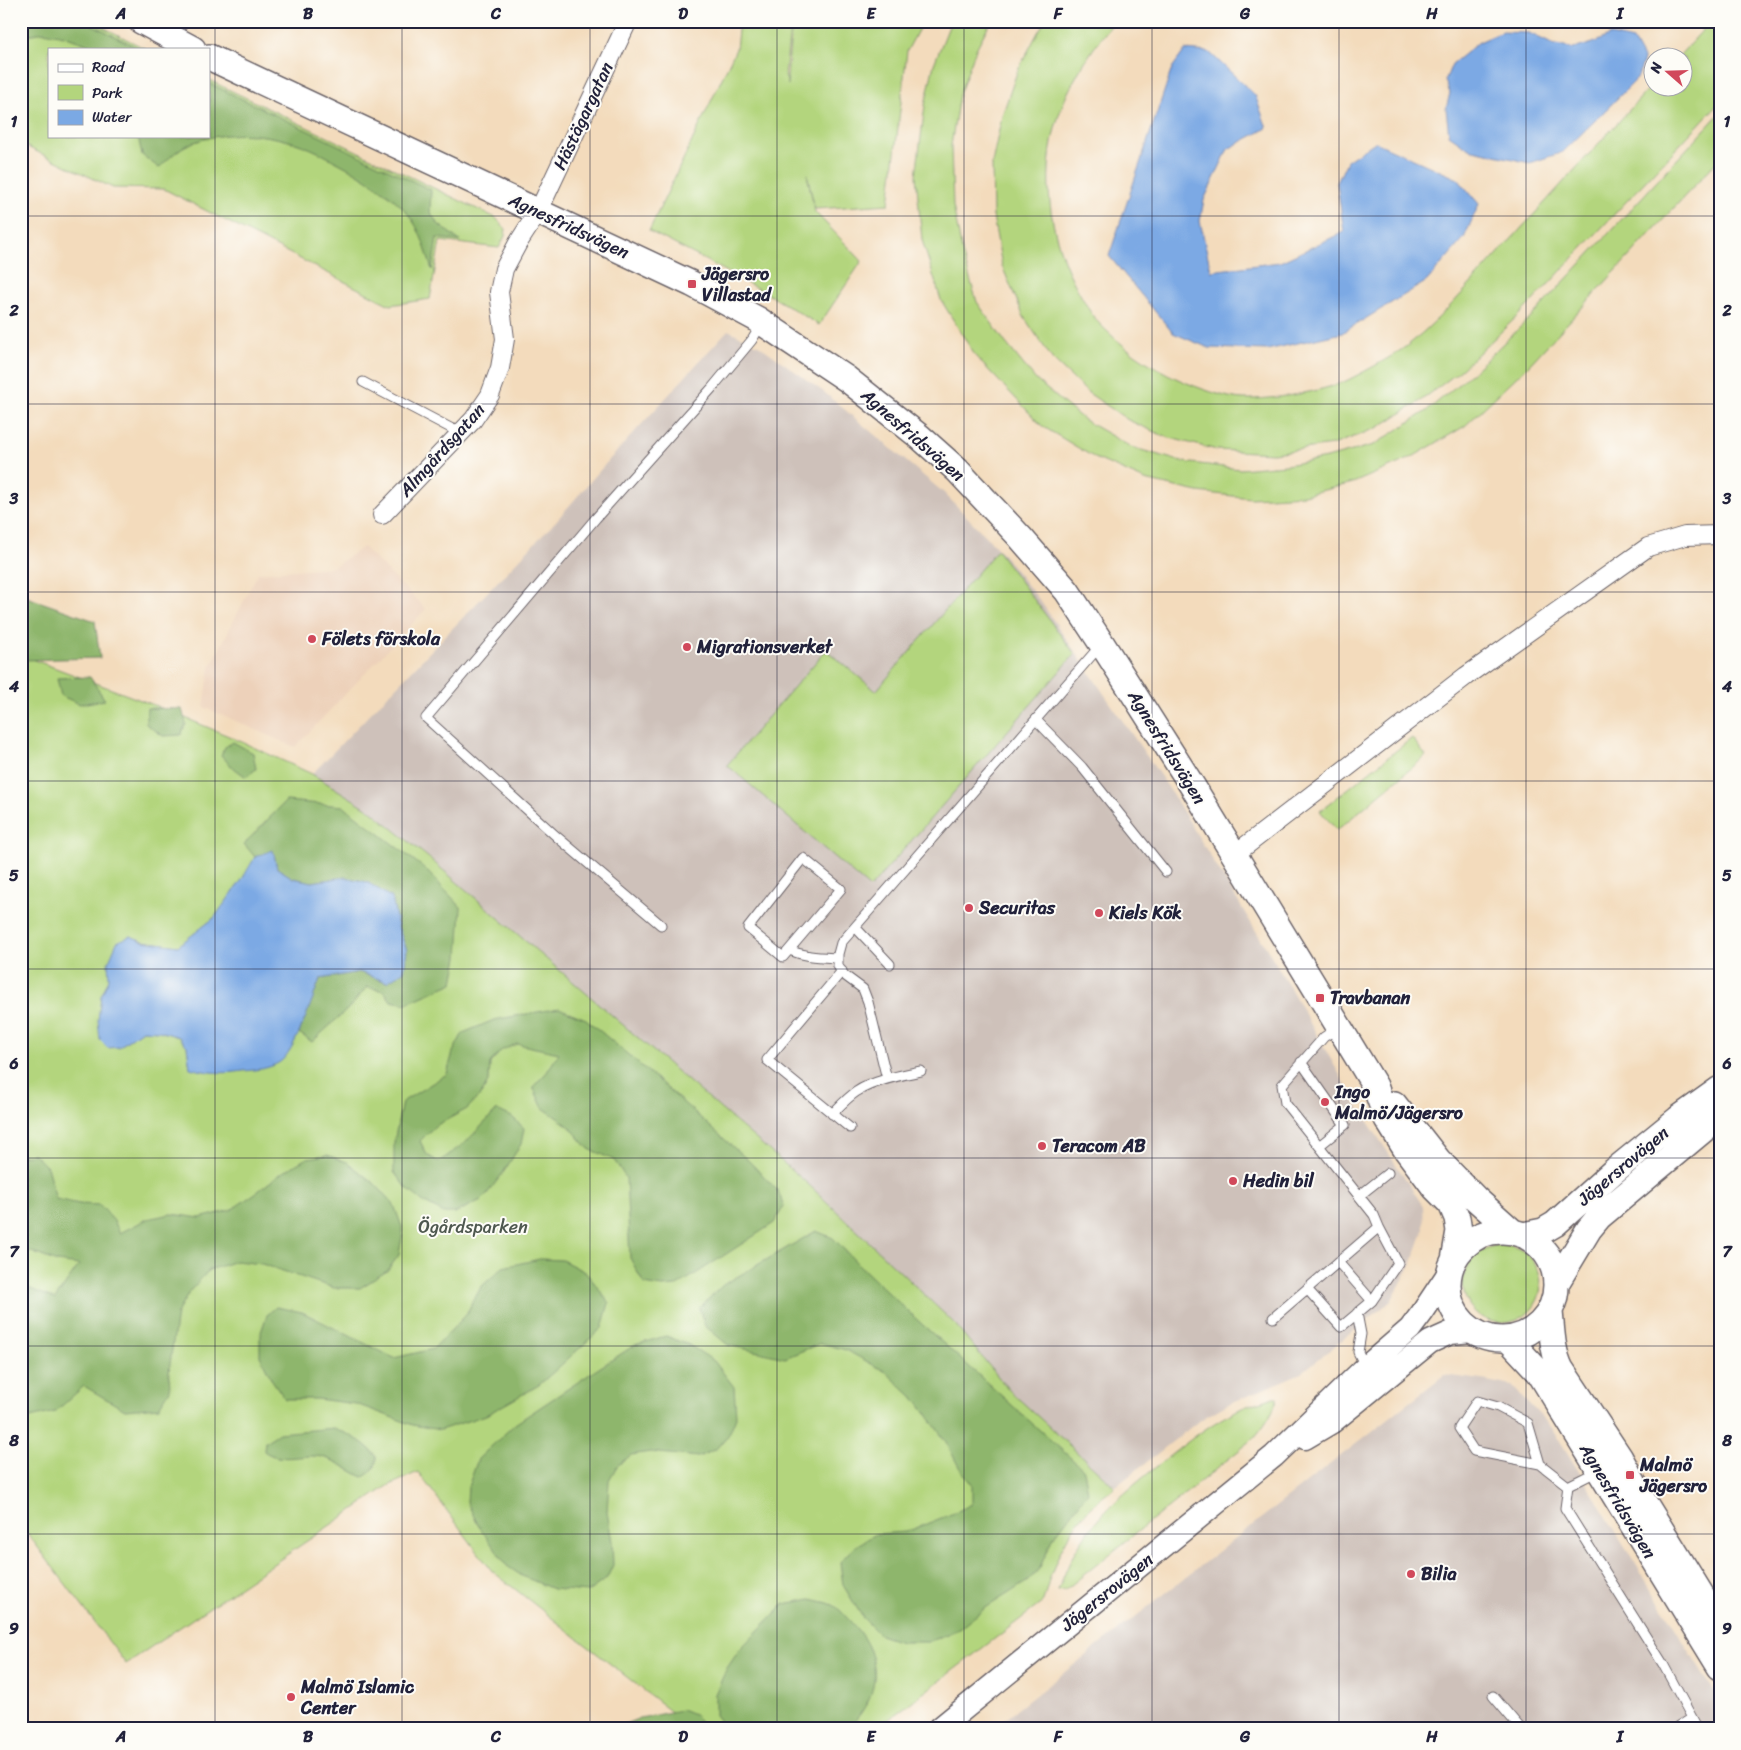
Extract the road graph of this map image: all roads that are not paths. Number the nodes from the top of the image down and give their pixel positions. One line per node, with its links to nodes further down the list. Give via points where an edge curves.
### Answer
1 (141, 21): 3 (main road)
2 (628, 21): 5 (street, Hästägargatan)
3 (191, 48)
4 (210, 57): 5 (main road, Agnesfridsvägen)
5 (538, 212): 6 (main road, Agnesfridsvägen, via 692,284); 8 (street, Almgårdsgatan, via 504,268 499,292 505,339 500,368 490,395)
6 (762, 322): 11 (main road, Agnesfridsvägen, via 847,379 957,470 1020,536 1066,591); 15 (lane, via 752,340 712,388 596,518 426,718 556,836)
7 (363, 382): 8 (lane)
8 (460, 433): 9 (street, Almgårdsgatan)
9 (382, 515)
10 (1720, 535): 13 (street, via 1684,536 1648,547 1466,676)
11 (1102, 644): 12 (lane); 13 (main road, Agnesfridsvägen)
12 (1036, 720): 14 (lane, via 1082,767); 16 (lane)
13 (1235, 854): 21 (main road, Agnesfridsvägen)
14 (1166, 872)
15 (661, 925)
16 (856, 927): 18 (lane, via 841,943); 19 (lane)
17 (789, 950): 17 (lane, via 841,889 804,858 748,928 783,957); 18 (lane, via 800,955)
18 (838, 958): 20 (lane)
19 (890, 964)
20 (842, 971): 24 (lane, via 863,989 866,996); 27 (lane, via 767,1060)
21 (1339, 1027): 22 (lane, via 1324,1037); 25 (main road, Agnesfridsvägen)
22 (1301, 1062): 30 (lane, via 1282,1085 1284,1103); 30 (lane, via 1345,1125)
23 (921, 1070): 24 (lane)
24 (887, 1079): 27 (lane, via 858,1091)
25 (1375, 1086): 34 (main road, Agnesfridsvägen, via 1397,1107 1438,1160 1480,1202); 36 (main road, Agnesfridsvägen, via 1387,1119 1405,1148 1451,1204 1459,1231)
26 (1720, 1089): 34 (main road, Jägersrovägen, via 1614,1171 1555,1224 1543,1231)
27 (832, 1114): 29 (lane)
28 (1720, 1116): 37 (main road, Jägersrovägen, via 1599,1216)
29 (850, 1128)
30 (1319, 1146): 32 (lane)
31 (1388, 1172): 32 (lane)
32 (1359, 1196): 33 (lane)
33 (1380, 1227): 35 (lane); 39 (lane, via 1398,1263)
34 (1518, 1233): 36 (main road, via 1485,1233 1462,1248); 37 (main road, via 1536,1242 1546,1254 1554,1267)
35 (1338, 1262): 38 (lane); 39 (lane)
36 (1452, 1265): 43 (main road, via 1448,1282 1451,1305 1463,1324); 45 (street, Jägersrovägen, via 1410,1329)
37 (1557, 1282): 40 (main road)
38 (1307, 1289): 41 (lane, via 1341,1327); 42 (lane)
39 (1372, 1301): 41 (lane)
40 (1550, 1312): 44 (main road, via 1537,1328); 48 (main road, Agnesfridsvägen, via 1557,1360)
41 (1357, 1313): 45 (lane, via 1361,1334 1358,1352)
42 (1273, 1318)
43 (1472, 1331): 44 (main road, via 1496,1340); 46 (street, Jägersrovägen, via 1450,1333 1430,1342 1332,1422)
44 (1509, 1340): 48 (main road, Agnesfridsvägen, via 1539,1372)
45 (1366, 1367): 46 (street, Jägersrovägen)
46 (1274, 1456): 54 (street, Jägersrovägen)
47 (1540, 1464): 47 (lane, via 1528,1424 1498,1407 1477,1401 1459,1428 1474,1450); 49 (lane)
48 (1610, 1464): 49 (lane); 50 (main road, Agnesfridsvägen, via 1644,1502); 51 (main road, Agnesfridsvägen)
49 (1568, 1486): 53 (lane, via 1565,1508 1663,1664)
50 (1720, 1625)
51 (1720, 1667)
52 (1493, 1696): 55 (lane)
53 (1692, 1718): 56 (lane); 57 (lane)
54 (939, 1729)
55 (1520, 1729)
56 (1675, 1729)
57 (1698, 1729)

